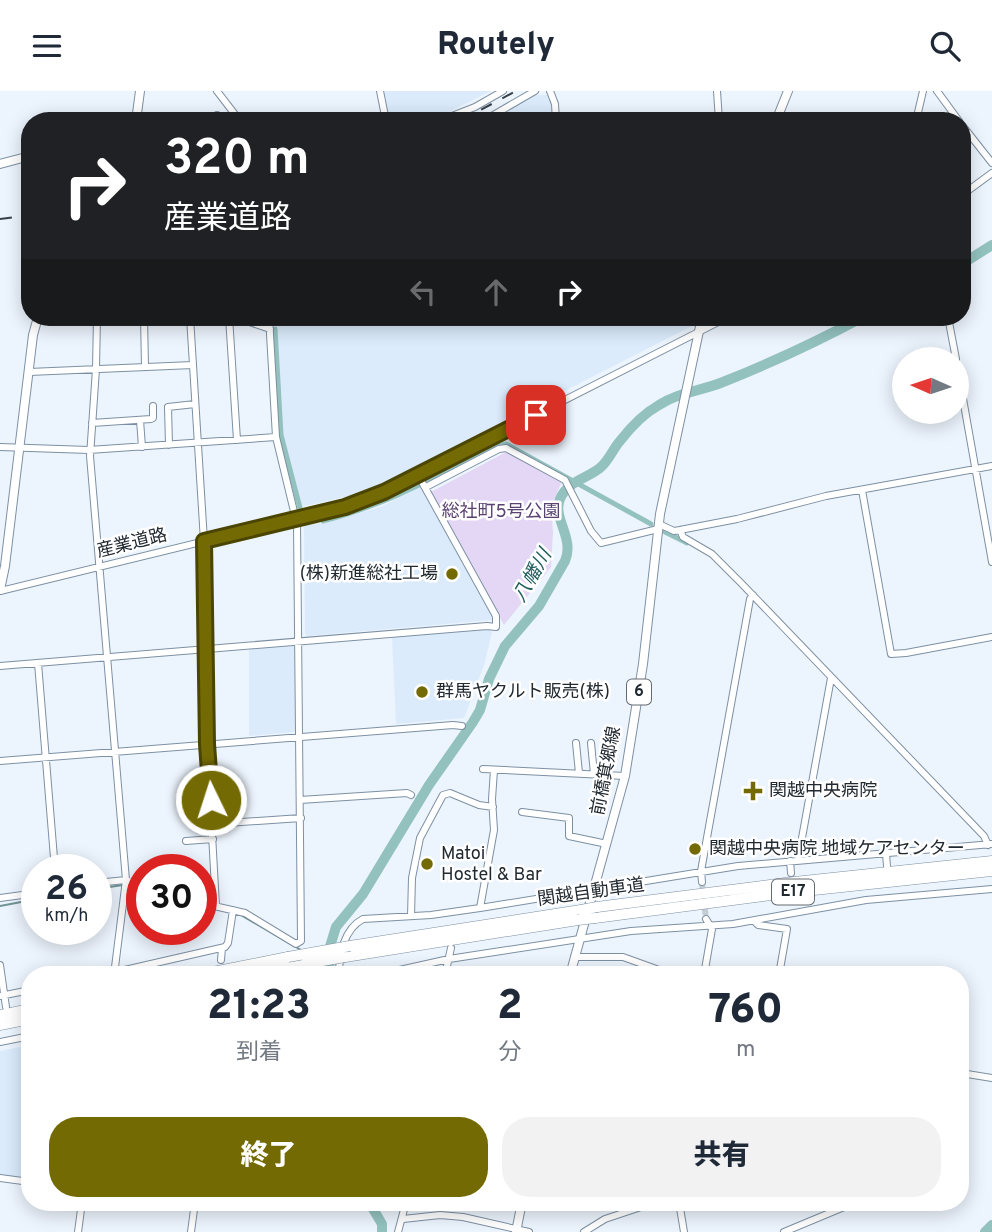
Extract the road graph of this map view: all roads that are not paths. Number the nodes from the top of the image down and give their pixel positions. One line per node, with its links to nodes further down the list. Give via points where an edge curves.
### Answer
1 (140, 91): 11 (main road)
2 (217, 91): 12 (street)
3 (380, 91): 13 (street)
4 (503, 91): 14 (street)
5 (535, 91): 15 (street)
6 (550, 91): 16 (street)
7 (717, 91): 17 (street)
8 (788, 91): 18 (main road)
9 (923, 91): 19 (street)
10 (937, 91): 20 (street)
11 (137, 112)
12 (233, 112)
13 (384, 112)
14 (462, 112)
15 (499, 112)
16 (555, 112)
17 (718, 112)
18 (780, 112)
19 (918, 112)
20 (952, 112)
21 (971, 136): 23 (street)
22 (21, 158): 24 (main road)
23 (992, 163)
24 (0, 164)
25 (992, 173): 26 (street)
26 (971, 188)
27 (35, 326): 42 (main road)
28 (97, 326): 41 (street)
29 (144, 326): 40 (street)
30 (190, 326): 39 (street)
31 (232, 326): 49 (street)
32 (260, 326): 36 (street)
33 (700, 326): 37 (main road, 6)
34 (711, 326): 37 (street, 産業道路)
35 (950, 326): 38 (street)
36 (270, 329): 48 (street)
37 (698, 333): 58 (street, 産業道路); 62 (main road, 前橋箕郷線 / 6)
38 (954, 347)
39 (192, 365): 40 (street); 43 (street)
40 (145, 367): 41 (street)
41 (96, 369): 42 (street); 46 (street)
42 (29, 372): 54 (main road)
43 (195, 404): 50 (street); 51 (street, via 168,407)
44 (153, 406): 45 (street, via 153,418)
45 (140, 420): 46 (street); 53 (street)
46 (92, 423): 55 (street)
47 (968, 424): 57 (street)
48 (276, 437): 49 (street); 61 (street)
49 (237, 440): 50 (street)
50 (198, 443): 51 (street); 64 (street)
51 (169, 445): 53 (street)
52 (0, 447): 54 (street)
53 (142, 447): 55 (street)
54 (19, 449): 55 (street); 67 (main road)
55 (89, 450): 66 (street)
56 (992, 466): 57 (street)
57 (976, 469): 60 (street); 65 (street)
58 (418, 475): 59 (street); 61 (street, 産業道路, via 345,507)
59 (426, 487): 62 (street, via 504,448 562,478 601,543); 70 (street, via 496,616 496,627)
60 (862, 490): 63 (street); 69 (street, via 891,654)
61 (296, 519): 64 (street, 産業道路); 70 (street)
62 (658, 526): 63 (street); 88 (main road, 前橋箕郷線 / 6)
63 (680, 530): 68 (street)
64 (204, 541): 66 (street, 産業道路); 71 (street)
65 (992, 562)
66 (99, 567): 67 (street, 産業道路); 72 (street)
67 (0, 591)
68 (753, 595): 75 (street); 106 (street)
69 (992, 637)
70 (298, 642): 71 (street); 77 (street)
71 (206, 649): 72 (street); 80 (street)
72 (107, 657): 73 (street); 81 (street)
73 (37, 663): 74 (street); 82 (street)
74 (0, 666)
75 (831, 678): 98 (street); 102 (street)
76 (462, 726): 77 (street)
77 (300, 736): 80 (street); 90 (street)
78 (576, 743): 86 (street)
79 (591, 743): 87 (street)
80 (207, 744): 81 (street); 94 (street)
81 (114, 751): 82 (street); 109 (street)
82 (46, 757): 83 (street); 99 (street)
83 (0, 761)
84 (483, 769): 85 (street)
85 (494, 770): 86 (street); 91 (street)
86 (579, 773): 87 (street)
87 (594, 774): 88 (street)
88 (625, 776): 97 (main road, 前橋箕郷線 / 6)
89 (411, 795): 90 (street)
90 (300, 800): 93 (street)
91 (493, 807): 120 (street, via 494,834); 126 (street, via 450,793 443,795 420,838 411,879)
92 (522, 813): 97 (street, via 569,818 569,836)
93 (301, 818): 94 (street); 121 (street, via 302,941 296,944)
94 (212, 824): 95 (street)
95 (213, 839): 96 (street); 100 (street)
96 (186, 841)
97 (607, 844): 114 (main road, 前橋箕郷線 / 6)
98 (990, 844): 101 (street)
99 (54, 854)
100 (214, 854)
101 (886, 854): 102 (street); 105 (street)
102 (798, 860): 103 (street)
103 (790, 861): 106 (street); 108 (street)
104 (992, 861): 123 (highway, 関越自動車道 / E17, via 785,883)
105 (887, 866)
106 (701, 871): 111 (street); 114 (street)
107 (992, 871): 123 (highway, 関越自動車道 / E17)
108 (791, 873)
109 (126, 880): 110 (street); 138 (street)
110 (112, 881)
111 (702, 882)
112 (890, 888): 116 (street)
113 (992, 889): 116 (street)
114 (593, 890): 120 (street); 131 (main road, 前橋箕郷線 / 6)
115 (21, 895): 117 (street)
116 (891, 897): 124 (street)
117 (0, 898)
118 (794, 904): 124 (street)
119 (217, 907): 121 (street)
120 (480, 908): 122 (street)
121 (233, 910): 132 (street, via 228,943)
122 (459, 911): 126 (street); 128 (street)
123 (596, 912): 125 (highway, 関越自動車道, bridge)
124 (796, 914): 129 (street)
125 (580, 915): 140 (highway, 関越自動車道, bridge, via 350,946); 141 (highway, 関越自動車道, bridge)
126 (411, 916): 142 (street, via 359,921 341,951)
127 (706, 919): 130 (street)
128 (458, 920)
129 (754, 921): 130 (street); 148 (street, via 787,929)
130 (709, 926): 131 (street); 147 (street)
131 (579, 940): 134 (main road, 前橋箕郷線 / 6); 135 (street)
132 (222, 948): 136 (street); 139 (street)
133 (451, 948): 135 (street)
134 (574, 957): 145 (main road, 前橋箕郷線 / 6); 146 (street, via 623,957)
135 (449, 959): 143 (street); 144 (street)
136 (221, 960)
137 (0, 965): 150 (street)
138 (116, 966)
139 (145, 966)
140 (243, 966)
141 (295, 966)
142 (340, 966)
143 (418, 966)
144 (447, 966)
145 (572, 966)
146 (648, 966)
147 (706, 966)
148 (781, 966)
149 (21, 992): 150 (street)
150 (3, 996): 152 (street)
151 (21, 1010): 152 (highway)
152 (3, 1011)
153 (21, 1022): 154 (highway)
154 (2, 1028): 156 (street)
155 (21, 1038): 156 (street)
156 (2, 1042)
157 (969, 1074): 158 (street)
158 (992, 1077)
159 (0, 1178): 160 (street)
160 (21, 1181)
161 (81, 1211): 170 (street)
162 (194, 1211): 171 (street)
163 (404, 1211): 168 (street)
164 (520, 1211): 169 (main road)
165 (628, 1211): 174 (street)
166 (680, 1211): 175 (street)
167 (834, 1211): 176 (street)
168 (403, 1219): 169 (street, via 463,1217); 172 (street)
169 (516, 1230): 173 (street)
170 (78, 1232)
171 (191, 1232)
172 (398, 1232)
173 (529, 1232)
174 (584, 1232)
175 (684, 1232)
176 (784, 1232)

